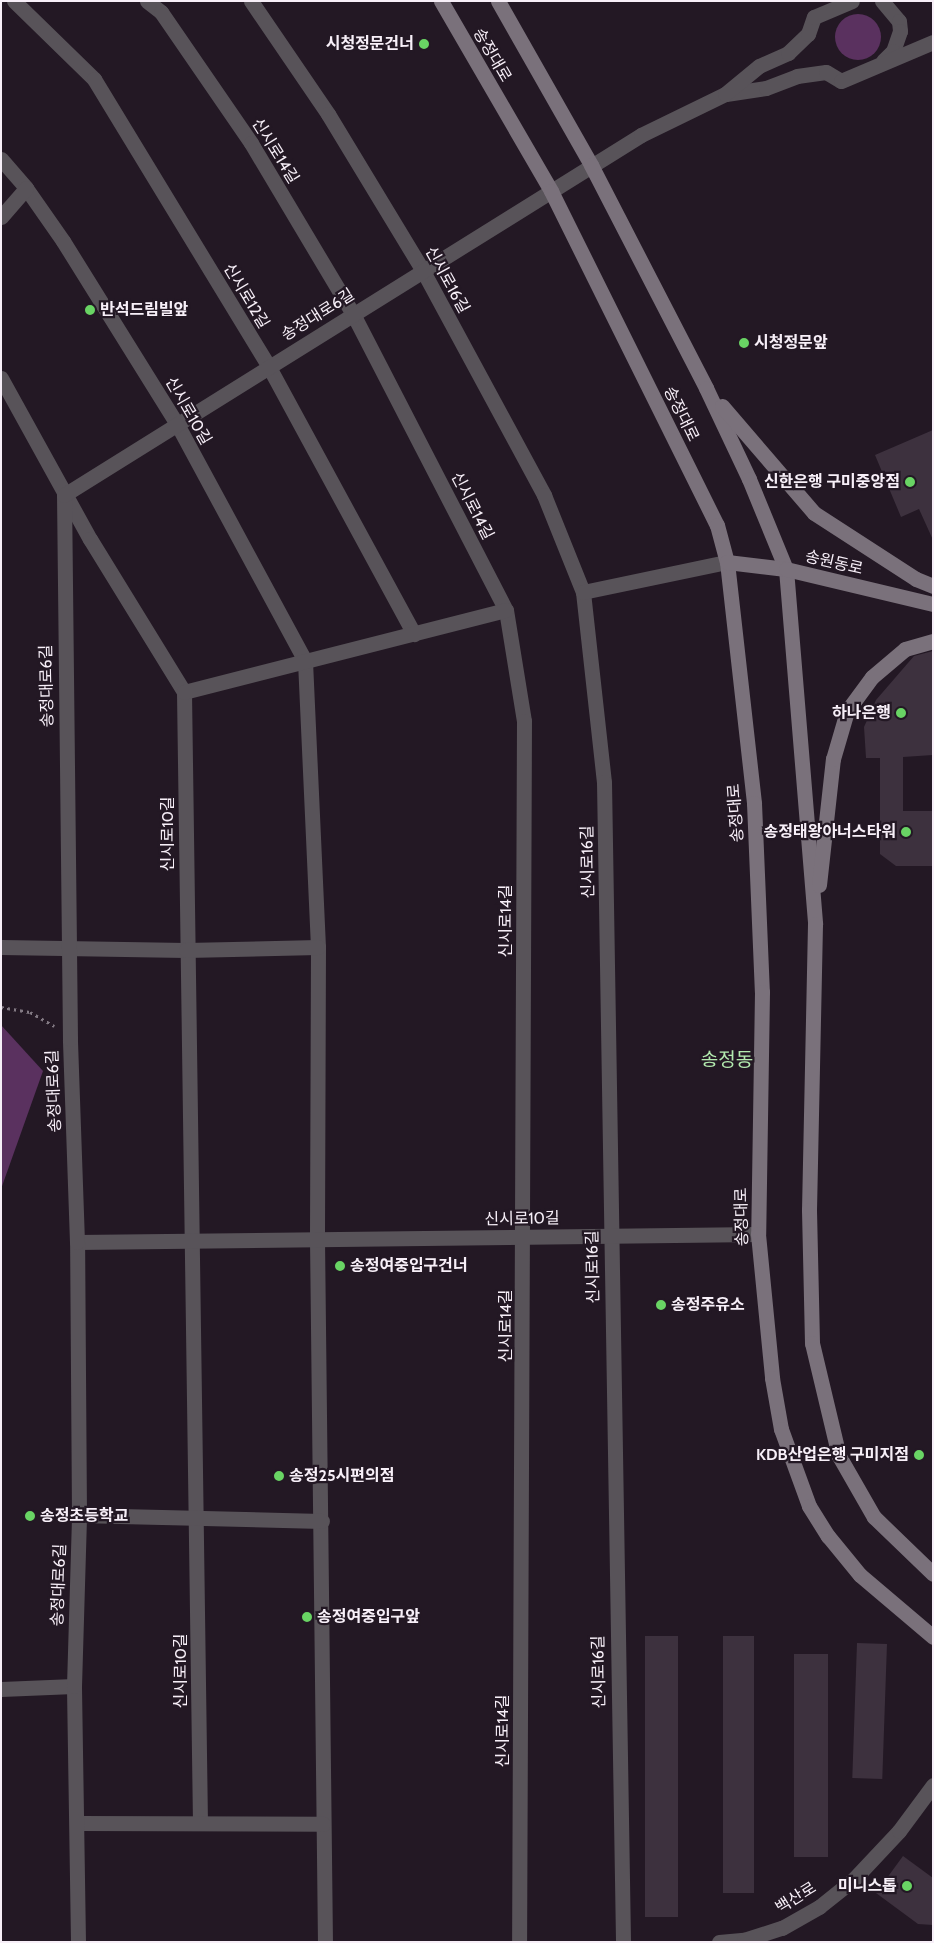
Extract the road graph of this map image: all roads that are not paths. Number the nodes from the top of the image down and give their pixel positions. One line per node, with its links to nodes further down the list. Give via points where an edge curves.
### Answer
1 (14, 1): 18 (street, 신시로12길, via 94,79)
2 (148, 1): 17 (street, 신시로14길, via 161,12 251,143)
3 (251, 1): 16 (street, 신시로16길, via 328,114)
4 (441, 1): 14 (street, 송정대로)
5 (498, 1): 12 (street, 송정대로)
6 (852, 1): 10 (street, via 814,18 808,34 788,53 759,66)
7 (882, 1): 9 (street, via 899,21 900,32 893,51)
8 (933, 42): 9 (street)
9 (878, 65): 10 (street, via 841,81 826,72 797,76 766,88)
10 (725, 94): 12 (street, 송정대로6길, via 641,135)
11 (1, 159): 13 (street, 신시로10길)
12 (591, 165): 14 (street, 송정대로6길); 20 (street, 송정대로)
13 (26, 188): 15 (street); 21 (street, 신시로10길)
14 (550, 191): 16 (street, 송정대로6길); 23 (street, 송정대로, via 717,525)
15 (1, 217)
16 (423, 271): 17 (street, 송정대로6길); 26 (street, 신시로16길, via 544,495)
17 (353, 314): 18 (street, 송정대로6길); 28 (street, 신시로14길)
18 (269, 366): 21 (street, 송정대로6길); 29 (street, 신시로12길)
19 (1, 378): 22 (street)
20 (706, 388): 24 (street, 송정대로, via 749,479); 25 (street, via 814,513 916,579)
21 (177, 424): 22 (street, 송정대로6길); 31 (street, 신시로10길)
22 (64, 494): 32 (street); 36 (street, 송정대로6길, via 62,552)
23 (727, 562): 24 (street, 송원동로); 26 (street); 38 (street, 송정대로, via 755,813 762,992)
24 (786, 569): 27 (street, 송원동로); 33 (street, 송정대로)
25 (933, 586)
26 (583, 592): 40 (street, 신시로16길, via 604,782)
27 (933, 604)
28 (506, 610): 29 (street); 39 (street, 신시로14길, via 524,721)
29 (414, 634): 31 (street)
30 (933, 641): 33 (street, via 905,649 872,677 848,711 833,759)
31 (304, 661): 32 (street); 35 (street, 신시로10길)
32 (184, 692): 37 (street, 신시로10길)
33 (815, 924): 47 (street, 송정대로, via 809,1210 812,1343 839,1456 874,1517)
34 (1, 947): 36 (street)
35 (318, 947): 37 (street); 41 (street, 신시로10길)
36 (70, 949): 37 (street); 43 (street, 송정대로6길)
37 (186, 950): 42 (street, 신시로10길)
38 (758, 1234): 40 (street, 신시로10길); 50 (street, 송정대로, via 772,1378 781,1429 809,1506 828,1536 860,1575)
39 (524, 1236): 40 (street, 신시로10길); 41 (street, 신시로10길); 59 (street, 신시로14길)
40 (610, 1236): 60 (street, 신시로16길)
41 (317, 1239): 42 (street, 신시로10길); 46 (street, 신시로10길)
42 (194, 1240): 43 (street, 신시로10길); 45 (street, 신시로10길)
43 (77, 1242): 44 (street, 송정대로6길)
44 (79, 1515): 45 (street); 51 (street, 송정대로6길)
45 (198, 1518): 46 (street); 55 (street, 신시로10길)
46 (322, 1521): 56 (street, 신시로10길)
47 (901, 1545): 48 (street); 49 (street, 송정대로)
48 (933, 1560)
49 (933, 1574)
50 (933, 1637)
51 (74, 1686): 52 (street); 54 (street, 송정대로6길)
52 (1, 1690)
53 (933, 1785): 61 (street, 백산로, via 899,1831 853,1880 819,1907 782,1928 744,1940)
54 (78, 1823): 55 (street); 57 (street, 송정대로6길)
55 (200, 1824): 56 (street)
56 (323, 1824): 58 (street, 신시로10길)
57 (78, 1942)
58 (325, 1942)
59 (519, 1942)
60 (623, 1942)
61 (719, 1942)

